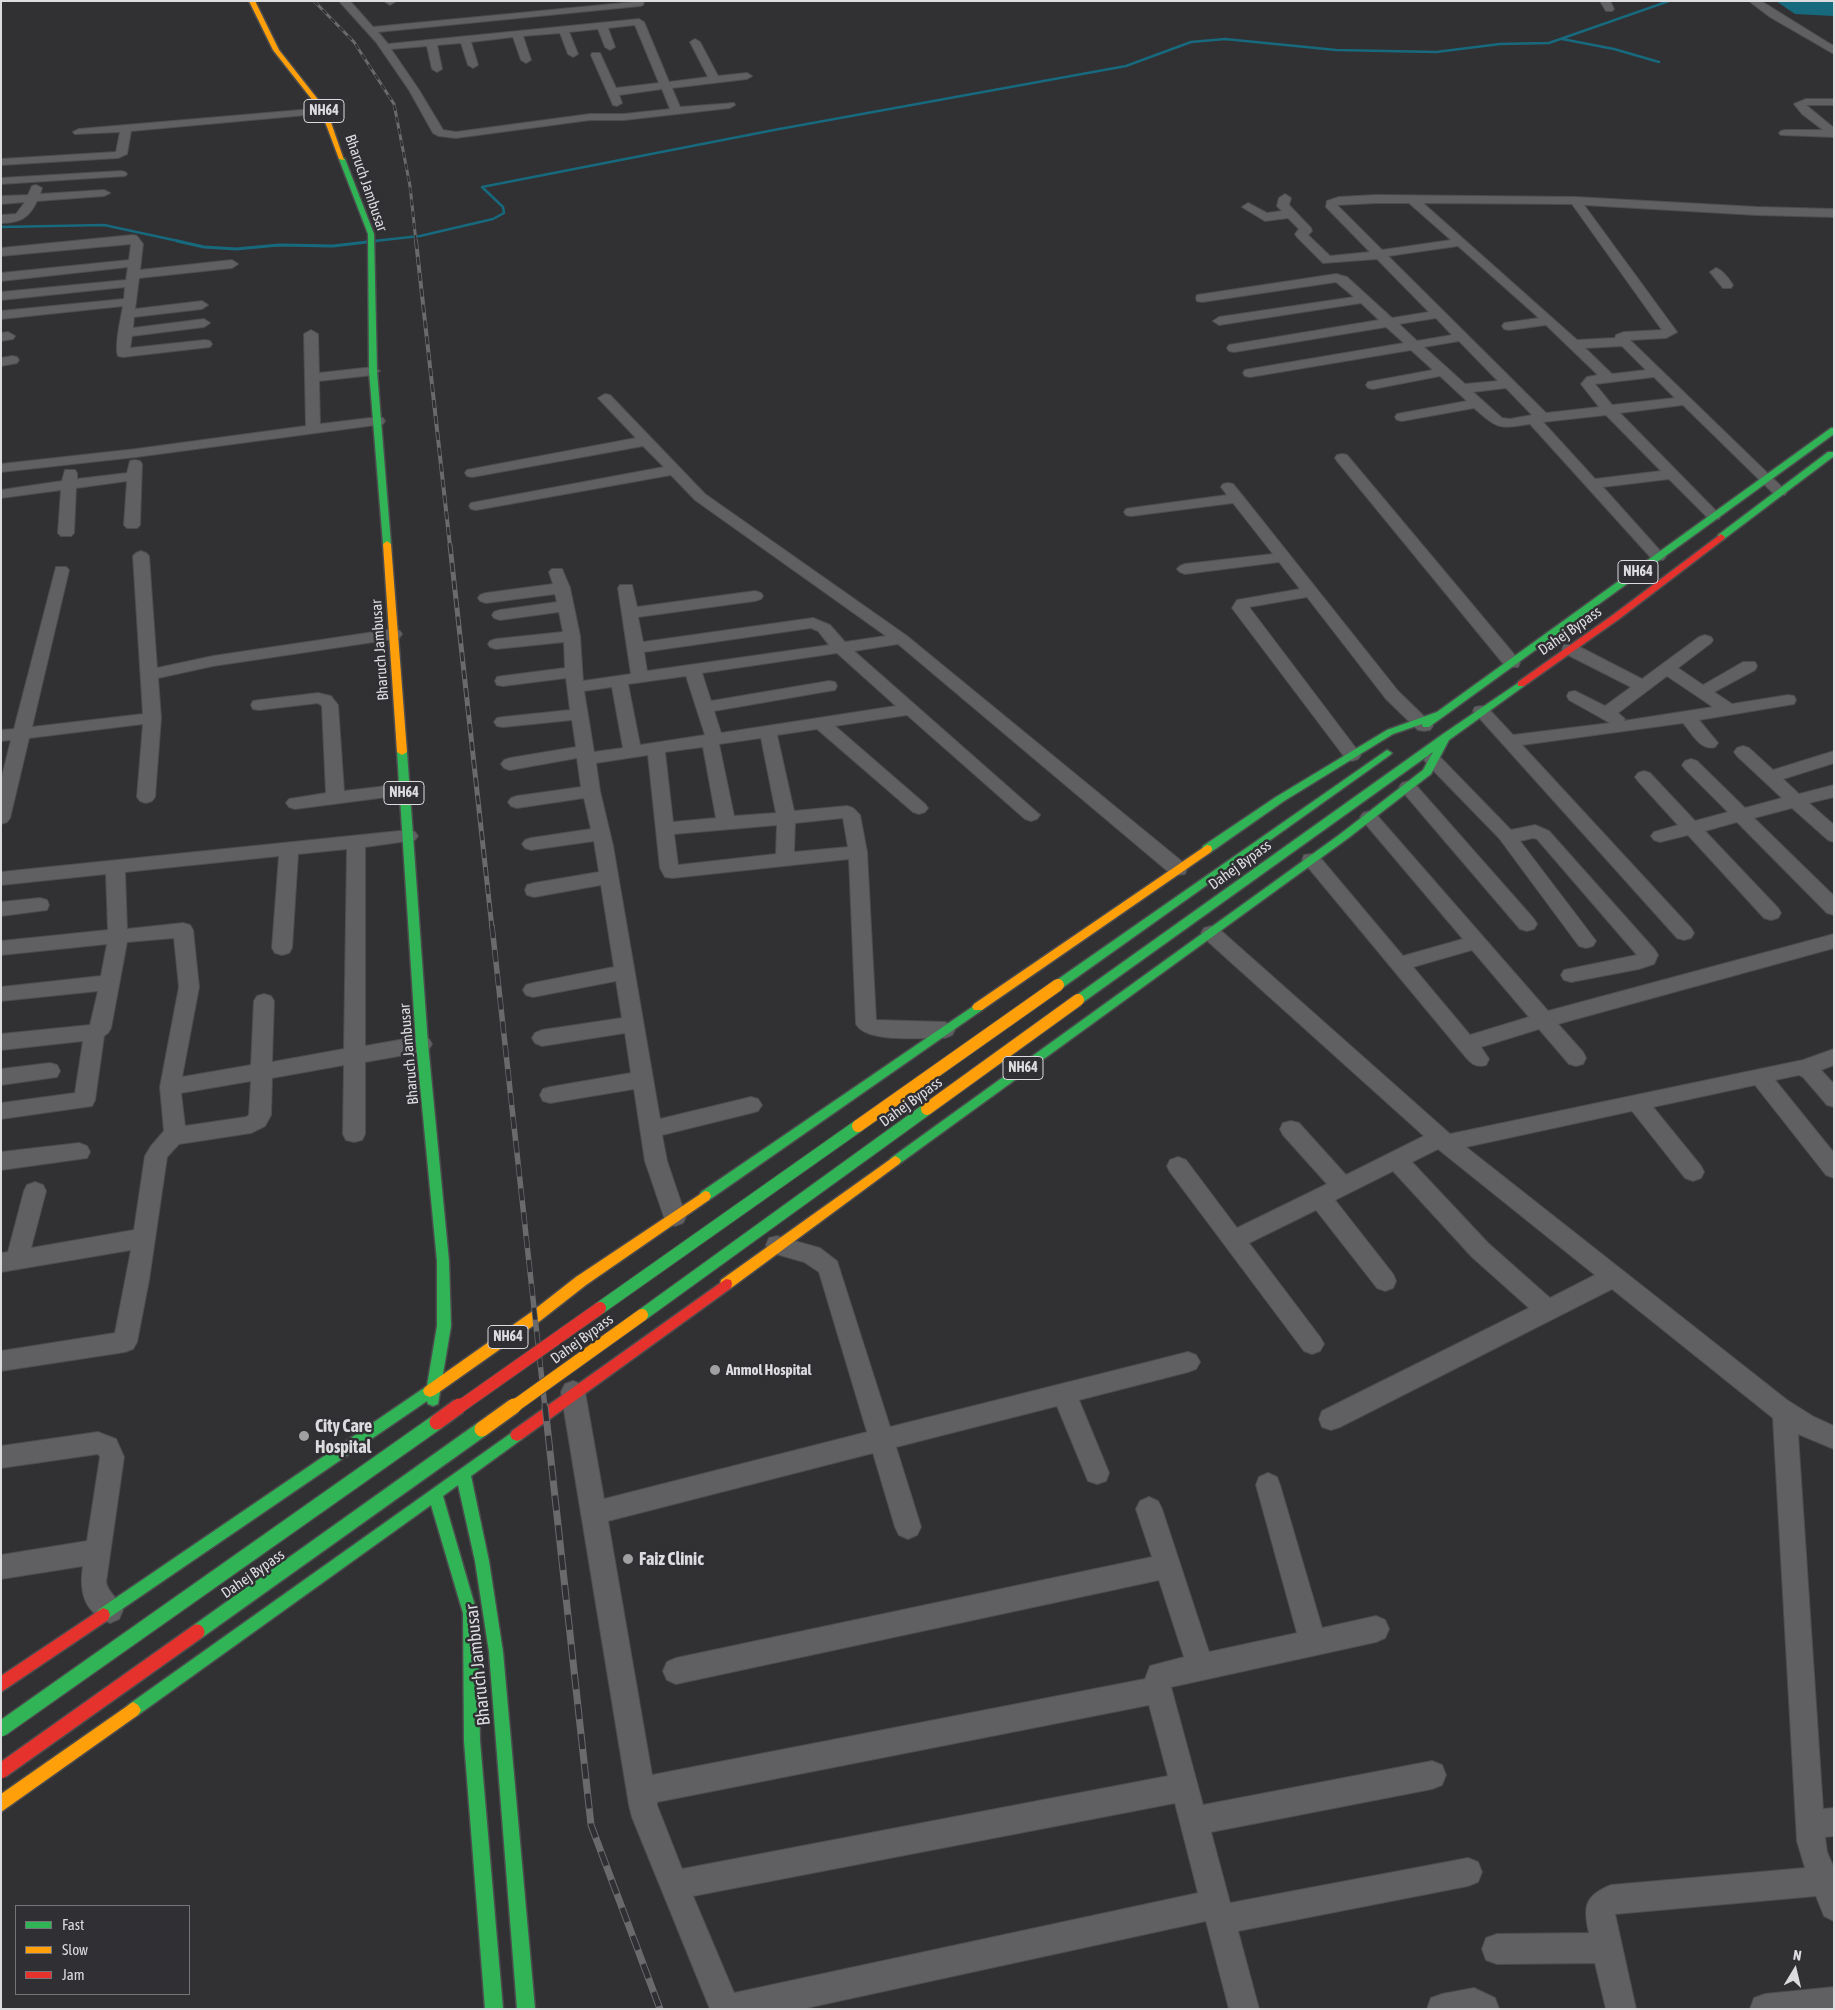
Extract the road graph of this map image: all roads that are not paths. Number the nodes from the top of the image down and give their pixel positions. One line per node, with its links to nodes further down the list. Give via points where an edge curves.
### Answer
1 (252, 1): 30 (main road, Bharuch Jambusar / NH64, via 276,50)
2 (344, 1): 9 (street)
3 (1754, 1): 10 (street, via 1772,16)
4 (640, 2): 5 (street)
5 (621, 3): 6 (street)
6 (582, 5): 9 (street)
7 (602, 25): 8 (street); 17 (street); 26 (street, via 638,22)
8 (563, 29): 12 (street); 19 (street)
9 (371, 30): 16 (street)
10 (1807, 33): 11 (street); 18 (street)
11 (1825, 33)
12 (516, 34): 13 (street); 21 (street)
13 (465, 39): 15 (street); 22 (street)
14 (694, 42): 25 (street)
15 (432, 43): 16 (street); 23 (street)
16 (385, 47): 32 (street, via 438,134 456,135 590,117)
17 (610, 47)
18 (1834, 51)
19 (573, 54)
20 (596, 54): 27 (street)
21 (526, 60)
22 (473, 65)
23 (437, 69)
24 (747, 76): 25 (street)
25 (715, 80): 26 (street)
26 (665, 86): 27 (street); 31 (street)
27 (612, 92): 32 (street)
28 (1834, 102): 36 (street, via 1799,104)
29 (730, 105): 31 (street)
30 (324, 111): 33 (street); 92 (main road, Bharuch Jambusar / NH64, via 371,234)
31 (676, 111): 32 (street)
32 (624, 117)
33 (126, 128): 34 (street); 37 (street, via 122,154)
34 (79, 132)
35 (1785, 133): 36 (street)
36 (1834, 134)
37 (44, 160): 38 (street); 40 (street)
38 (1, 162)
39 (121, 174): 40 (street)
40 (39, 179): 41 (street); 43 (street)
41 (1, 181)
42 (104, 194): 43 (street)
43 (32, 198): 46 (street); 51 (street, via 18,218)
44 (1285, 198): 49 (street, via 1283,206)
45 (1412, 199): 47 (street); 53 (street); 59 (street, via 1331,203 1332,208)
46 (1, 200)
47 (1575, 201): 50 (street); 87 (street, via 1670,332 1622,336)
48 (1248, 206): 49 (street, via 1265,217)
49 (1290, 214): 60 (street, via 1305,228 1301,234)
50 (1834, 214)
51 (1, 219)
52 (115, 240): 54 (street); 62 (street); 67 (street, via 136,241)
53 (1461, 242): 59 (street); 80 (street)
54 (91, 243): 55 (street); 63 (street)
55 (70, 245): 56 (street); 64 (street)
56 (47, 247): 57 (street); 66 (street)
57 (23, 250): 58 (street); 68 (street)
58 (1, 252)
59 (1380, 254): 60 (street); 77 (street)
60 (1329, 261): 70 (street)
61 (232, 264): 67 (street)
62 (112, 265): 63 (street); 67 (street)
63 (87, 268): 64 (street)
64 (64, 270): 66 (street)
65 (1716, 272): 71 (street)
66 (40, 273): 68 (street)
67 (132, 274): 72 (street); 76 (street)
68 (17, 275): 69 (street)
69 (1, 277)
70 (1340, 278): 73 (street); 74 (street)
71 (1727, 285)
72 (1, 296)
73 (1202, 298)
74 (1364, 299): 79 (street); 82 (street)
75 (202, 305): 76 (street)
76 (127, 308): 78 (street); 84 (street)
77 (1439, 314): 82 (street); 86 (street)
78 (1, 316)
79 (1219, 321)
80 (1549, 321): 83 (street); 89 (street)
81 (204, 323): 84 (street)
82 (1390, 323): 90 (street); 91 (street)
83 (1509, 326)
84 (124, 333): 88 (street, via 122,351 126,354)
85 (311, 334): 96 (street)
86 (1462, 337): 90 (street); 98 (street)
87 (1625, 342): 89 (street); 95 (street)
88 (205, 344)
89 (1574, 344): 97 (street)
90 (1414, 345): 93 (street); 94 (street)
91 (1234, 348)
92 (373, 371): 96 (street); 107 (main road, Bharuch Jambusar / NH64)
93 (1442, 372): 99 (street); 100 (street)
94 (1250, 373)
95 (1656, 374): 97 (street); 102 (street)
96 (312, 378): 108 (street)
97 (1609, 378): 104 (street, via 1592,380 1588,384)
98 (1508, 384): 100 (street); 106 (street)
99 (1373, 385)
100 (1461, 389): 103 (street)
101 (605, 398): 110 (street)
102 (1684, 401): 104 (street); 120 (street)
103 (1477, 403): 105 (street); 106 (street, via 1498,422)
104 (1608, 409): 106 (street); 118 (street)
105 (1402, 417)
106 (1538, 419): 121 (street)
107 (378, 421): 108 (street); 142 (main road, Bharuch Jambusar / NH64)
108 (313, 428): 112 (street)
109 (1834, 430): 120 (main road, Dahej Bypass / NH64)
110 (645, 441): 116 (street); 117 (street)
111 (1834, 452): 123 (main road, Dahej Bypass / NH64)
112 (136, 453): 114 (street); 119 (street)
113 (1342, 458): 150 (street)
114 (70, 460): 115 (street); 122 (street)
115 (1, 468)
116 (673, 470): 125 (street); 144 (street, via 700,497)
117 (472, 473)
118 (1672, 474): 121 (street); 127 (street)
119 (135, 476): 122 (street); 128 (street)
120 (1765, 478): 123 (street); 127 (main road, Dahej Bypass / NH64)
121 (1592, 484): 132 (street)
122 (69, 485): 124 (street); 129 (street)
123 (1780, 492): 149 (main road, Dahej Bypass / NH64)
124 (1, 494)
125 (476, 506)
126 (1131, 512): 131 (street, via 1232,492)
127 (1714, 516): 132 (main road, Dahej Bypass / NH64)
128 (132, 525)
129 (66, 533)
130 (141, 556): 154 (street)
131 (1284, 557): 133 (street); 137 (street)
132 (1658, 557): 150 (main road, Dahej Bypass / NH64)
133 (1185, 569)
134 (61, 570): 179 (street)
135 (626, 588): 140 (street)
136 (562, 589): 139 (street); 141 (street); 143 (street)
137 (1310, 592): 176 (street, via 1392,695); 191 (street, via 1243,604 1240,608)
138 (754, 596): 140 (street)
139 (486, 598)
140 (629, 613): 147 (street)
141 (500, 615)
142 (394, 634): 154 (street, via 213,661); 199 (main road, Bharuch Jambusar / NH64)
143 (572, 636): 146 (street); 156 (street)
144 (901, 639): 148 (street); 228 (street)
145 (1705, 640): 152 (street)
146 (496, 644)
147 (635, 648): 148 (street, via 813,623 824,628); 155 (street)
148 (841, 648): 153 (street); 166 (street)
149 (1570, 649): 160 (street); 171 (main road, Dahej Bypass / NH64)
150 (1512, 663): 168 (main road, Dahej Bypass / NH64)
151 (1749, 666): 161 (street)
152 (1666, 668): 160 (street); 161 (street)
153 (692, 669): 155 (street); 165 (street)
154 (149, 675): 173 (street)
155 (640, 677): 157 (street)
156 (574, 679): 157 (street); 158 (street); 170 (street)
157 (619, 680): 188 (street)
158 (502, 681)
159 (830, 686): 165 (street)
160 (1643, 686): 169 (street)
161 (1702, 692): 167 (street)
162 (1575, 696): 169 (street)
163 (1788, 700): 167 (street)
164 (259, 705): 203 (street, via 318,698 330,705)
165 (704, 706): 183 (street)
166 (910, 709): 175 (street); 208 (street)
167 (1730, 710): 172 (street)
168 (1445, 711): 171 (main road); 176 (main road, NH64)
169 (1606, 713): 177 (street)
170 (579, 714): 174 (street); 190 (street)
171 (1475, 715): 181 (main road, Dahej Bypass / NH64); 184 (street)
172 (1688, 717): 177 (street); 185 (street)
173 (152, 718): 179 (street); 202 (street)
174 (503, 722)
175 (821, 723): 178 (street); 207 (street)
176 (1422, 724): 182 (main road); 191 (main road, NH64, via 1390,732)
177 (1629, 726): 184 (street)
178 (768, 731): 183 (street); 210 (street)
179 (22, 733): 180 (street); 212 (street)
180 (1, 736)
181 (1446, 736): 193 (main road, NH64); 330 (main road, Dahej Bypass, bridge)
182 (1409, 738)
183 (712, 739): 186 (street); 213 (street)
184 (1509, 742): 238 (street)
185 (1709, 742)
186 (656, 748): 188 (street); 215 (street)
187 (1394, 748): 329 (main road, Dahej Bypass, bridge)
188 (633, 752): 190 (street)
189 (1743, 752): 197 (street)
190 (586, 755): 194 (street); 200 (street)
191 (1352, 755): 228 (main road, NH64, via 1280,799)
192 (1834, 757): 197 (street)
193 (1434, 760): 198 (main road, NH64, via 1428,772); 217 (street)
194 (510, 764)
195 (1691, 765): 209 (street)
196 (1644, 777): 214 (street)
197 (1771, 777): 204 (street)
198 (1408, 787): 211 (main road, NH64); 236 (street)
199 (404, 790): 203 (street); 218 (main road, Bharuch Jambusar / NH64)
200 (591, 791): 205 (street); 216 (street)
201 (1834, 791): 204 (street)
202 (146, 797)
203 (335, 798): 206 (street)
204 (1798, 801): 209 (street); 220 (street)
205 (517, 802)
206 (295, 803)
207 (919, 808)
208 (1031, 815)
209 (1742, 815): 214 (street); 233 (street)
210 (786, 817): 213 (street); 224 (street); 225 (street, via 847,812 851,815)
211 (1369, 817): 226 (main road, NH64); 242 (street)
212 (1, 818)
213 (726, 823): 215 (street)
214 (1691, 828): 219 (street); 235 (street)
215 (665, 829): 225 (street, via 672,872 834,854)
216 (601, 834): 222 (street); 229 (street)
217 (1505, 834): 240 (street); 247 (street, via 1513,837 1535,831 1543,835 1648,955 1647,959 1639,962)
218 (408, 836): 221 (street); 258 (main road, Bharuch Jambusar / NH64)
219 (1660, 836)
220 (1834, 836)
221 (356, 842): 223 (street); 260 (street)
222 (531, 844)
223 (289, 849): 227 (street); 244 (street)
224 (785, 855)
225 (859, 858): 254 (street, via 866,1024 876,1029)
226 (1311, 860): 237 (main road, NH64); 245 (street)
227 (115, 867): 230 (street); 239 (street)
228 (1178, 869): 254 (main road, NH64)
229 (609, 877): 231 (street); 246 (street)
230 (1, 879)
231 (534, 890)
232 (40, 905): 234 (street)
233 (1834, 908)
234 (1, 910)
235 (1771, 913)
236 (1527, 924)
237 (1211, 933): 280 (street); 293 (main road, NH64)
238 (1684, 934)
239 (118, 937): 243 (street); 248 (street); 270 (street, via 183,930 189,987)
240 (1586, 941)
241 (1834, 941): 252 (street)
242 (1477, 942): 245 (street); 252 (street)
243 (1, 948)
244 (282, 948)
245 (1399, 964): 259 (street)
246 (625, 972): 249 (street); 253 (street)
247 (1571, 975)
248 (110, 982): 250 (street); 255 (street, via 102,1025)
249 (533, 990)
250 (1, 994)
251 (264, 1001): 266 (street)
252 (1544, 1020): 259 (street); 261 (street)
253 (634, 1024): 256 (street); 269 (street)
254 (944, 1030): 290 (main road, NH64)
255 (94, 1032): 257 (street); 275 (street, via 85,1100)
256 (542, 1038)
257 (1, 1042)
258 (422, 1044): 260 (street); 298 (main road, Bharuch Jambusar / NH64, via 443,1261)
259 (1466, 1044): 263 (street)
260 (355, 1055): 266 (street); 278 (street)
261 (1576, 1058)
262 (1834, 1058): 264 (street)
263 (1479, 1059)
264 (1803, 1068): 267 (street); 272 (street, via 1810,1071)
265 (50, 1071): 268 (street)
266 (263, 1071): 270 (street); 279 (street, via 258,1120 251,1124)
267 (1760, 1076): 273 (street); 285 (street)
268 (1, 1077)
269 (643, 1079): 271 (street); 276 (street)
270 (170, 1087): 279 (street, via 176,1127)
271 (550, 1095)
272 (1834, 1099)
273 (1637, 1102): 280 (street); 286 (street)
274 (751, 1105): 276 (street)
275 (1, 1111)
276 (651, 1129): 290 (street, via 656,1161)
277 (1291, 1129): 287 (street)
278 (354, 1134)
279 (174, 1136): 291 (street, via 156,1156)
280 (1443, 1140): 282 (street); 295 (street)
281 (79, 1152): 283 (street)
282 (1396, 1160): 287 (street); 297 (street, via 1480,1250)
283 (1, 1161)
284 (1178, 1166): 292 (street)
285 (1834, 1169)
286 (1693, 1172)
287 (1342, 1187): 289 (street)
288 (35, 1191): 294 (street)
289 (1320, 1198): 292 (street); 296 (street)
290 (674, 1217): 303 (main road, NH64, via 581,1281)
291 (144, 1238): 294 (street); 301 (street, via 124,1342)
292 (1234, 1240): 300 (street)
293 (777, 1245): 305 (main road, NH64); 310 (street, via 821,1258 829,1268)
294 (9, 1261)
295 (1614, 1277): 297 (street); 307 (street)
296 (1385, 1281)
297 (1547, 1310): 308 (street)
298 (444, 1326): 299 (main road, Bharuch Jambusar / NH64); 304 (main road, Bharuch Jambusar / NH64)
299 (453, 1342)
300 (1312, 1344)
301 (1, 1361)
302 (1188, 1362): 306 (street)
303 (466, 1371): 304 (main road, NH64); 313 (main road, Bharuch Jambusar)
304 (433, 1389): 315 (main road, Bharuch Jambusar / NH64); 322 (main road)
305 (573, 1392): 313 (main road, NH64); 317 (street)
306 (1064, 1394): 310 (street); 312 (street)
307 (1785, 1412): 309 (street, via 1804,1425); 336 (street)
308 (1332, 1419)
309 (1834, 1438)
310 (883, 1440): 317 (street); 318 (street)
311 (1, 1457): 319 (street, via 98,1443 106,1445 112,1457)
312 (1097, 1472)
313 (463, 1474): 315 (main road, NH64); 345 (main road, Bharuch Jambusar, via 482,1560 496,1652)
314 (1268, 1485): 324 (street)
315 (435, 1494): 334 (main road); 344 (main road, Bharuch Jambusar, via 470,1613 472,1741)
316 (1149, 1509): 321 (street)
317 (594, 1513): 333 (street)
318 (908, 1527)
319 (98, 1551): 320 (street); 322 (street, via 93,1589)
320 (1, 1566)
321 (1168, 1566): 325 (street); 326 (street)
322 (110, 1610): 327 (main road)
323 (1376, 1629): 324 (street)
324 (1313, 1642): 325 (street)
325 (1202, 1667): 328 (street, via 1160,1676)
326 (676, 1671)
327 (1, 1685)
328 (1159, 1690): 332 (street); 333 (street)
329 (1, 1729)
330 (1, 1771)
331 (1432, 1775): 335 (street)
332 (1184, 1787): 335 (street); 338 (street)
333 (640, 1791): 338 (street, via 646,1817)
334 (1, 1804)
335 (1193, 1821): 340 (street)
336 (1822, 1823): 339 (street, via 1813,1852)
337 (1468, 1872): 340 (street)
338 (674, 1885): 346 (street)
339 (1829, 1894): 341 (street, via 1611,1900 1600,1908 1599,1914)
340 (1218, 1912): 347 (street); 348 (street)
341 (1607, 1948): 342 (street); 351 (street)
342 (1498, 1950)
343 (1834, 2002): 352 (street)
344 (494, 2009)
345 (526, 2009)
346 (725, 2009)
347 (731, 2009)
348 (1244, 2009)
349 (1442, 2009): 350 (street, via 1474,2003)
350 (1484, 2009)
351 (1621, 2009)
352 (1765, 2009)

